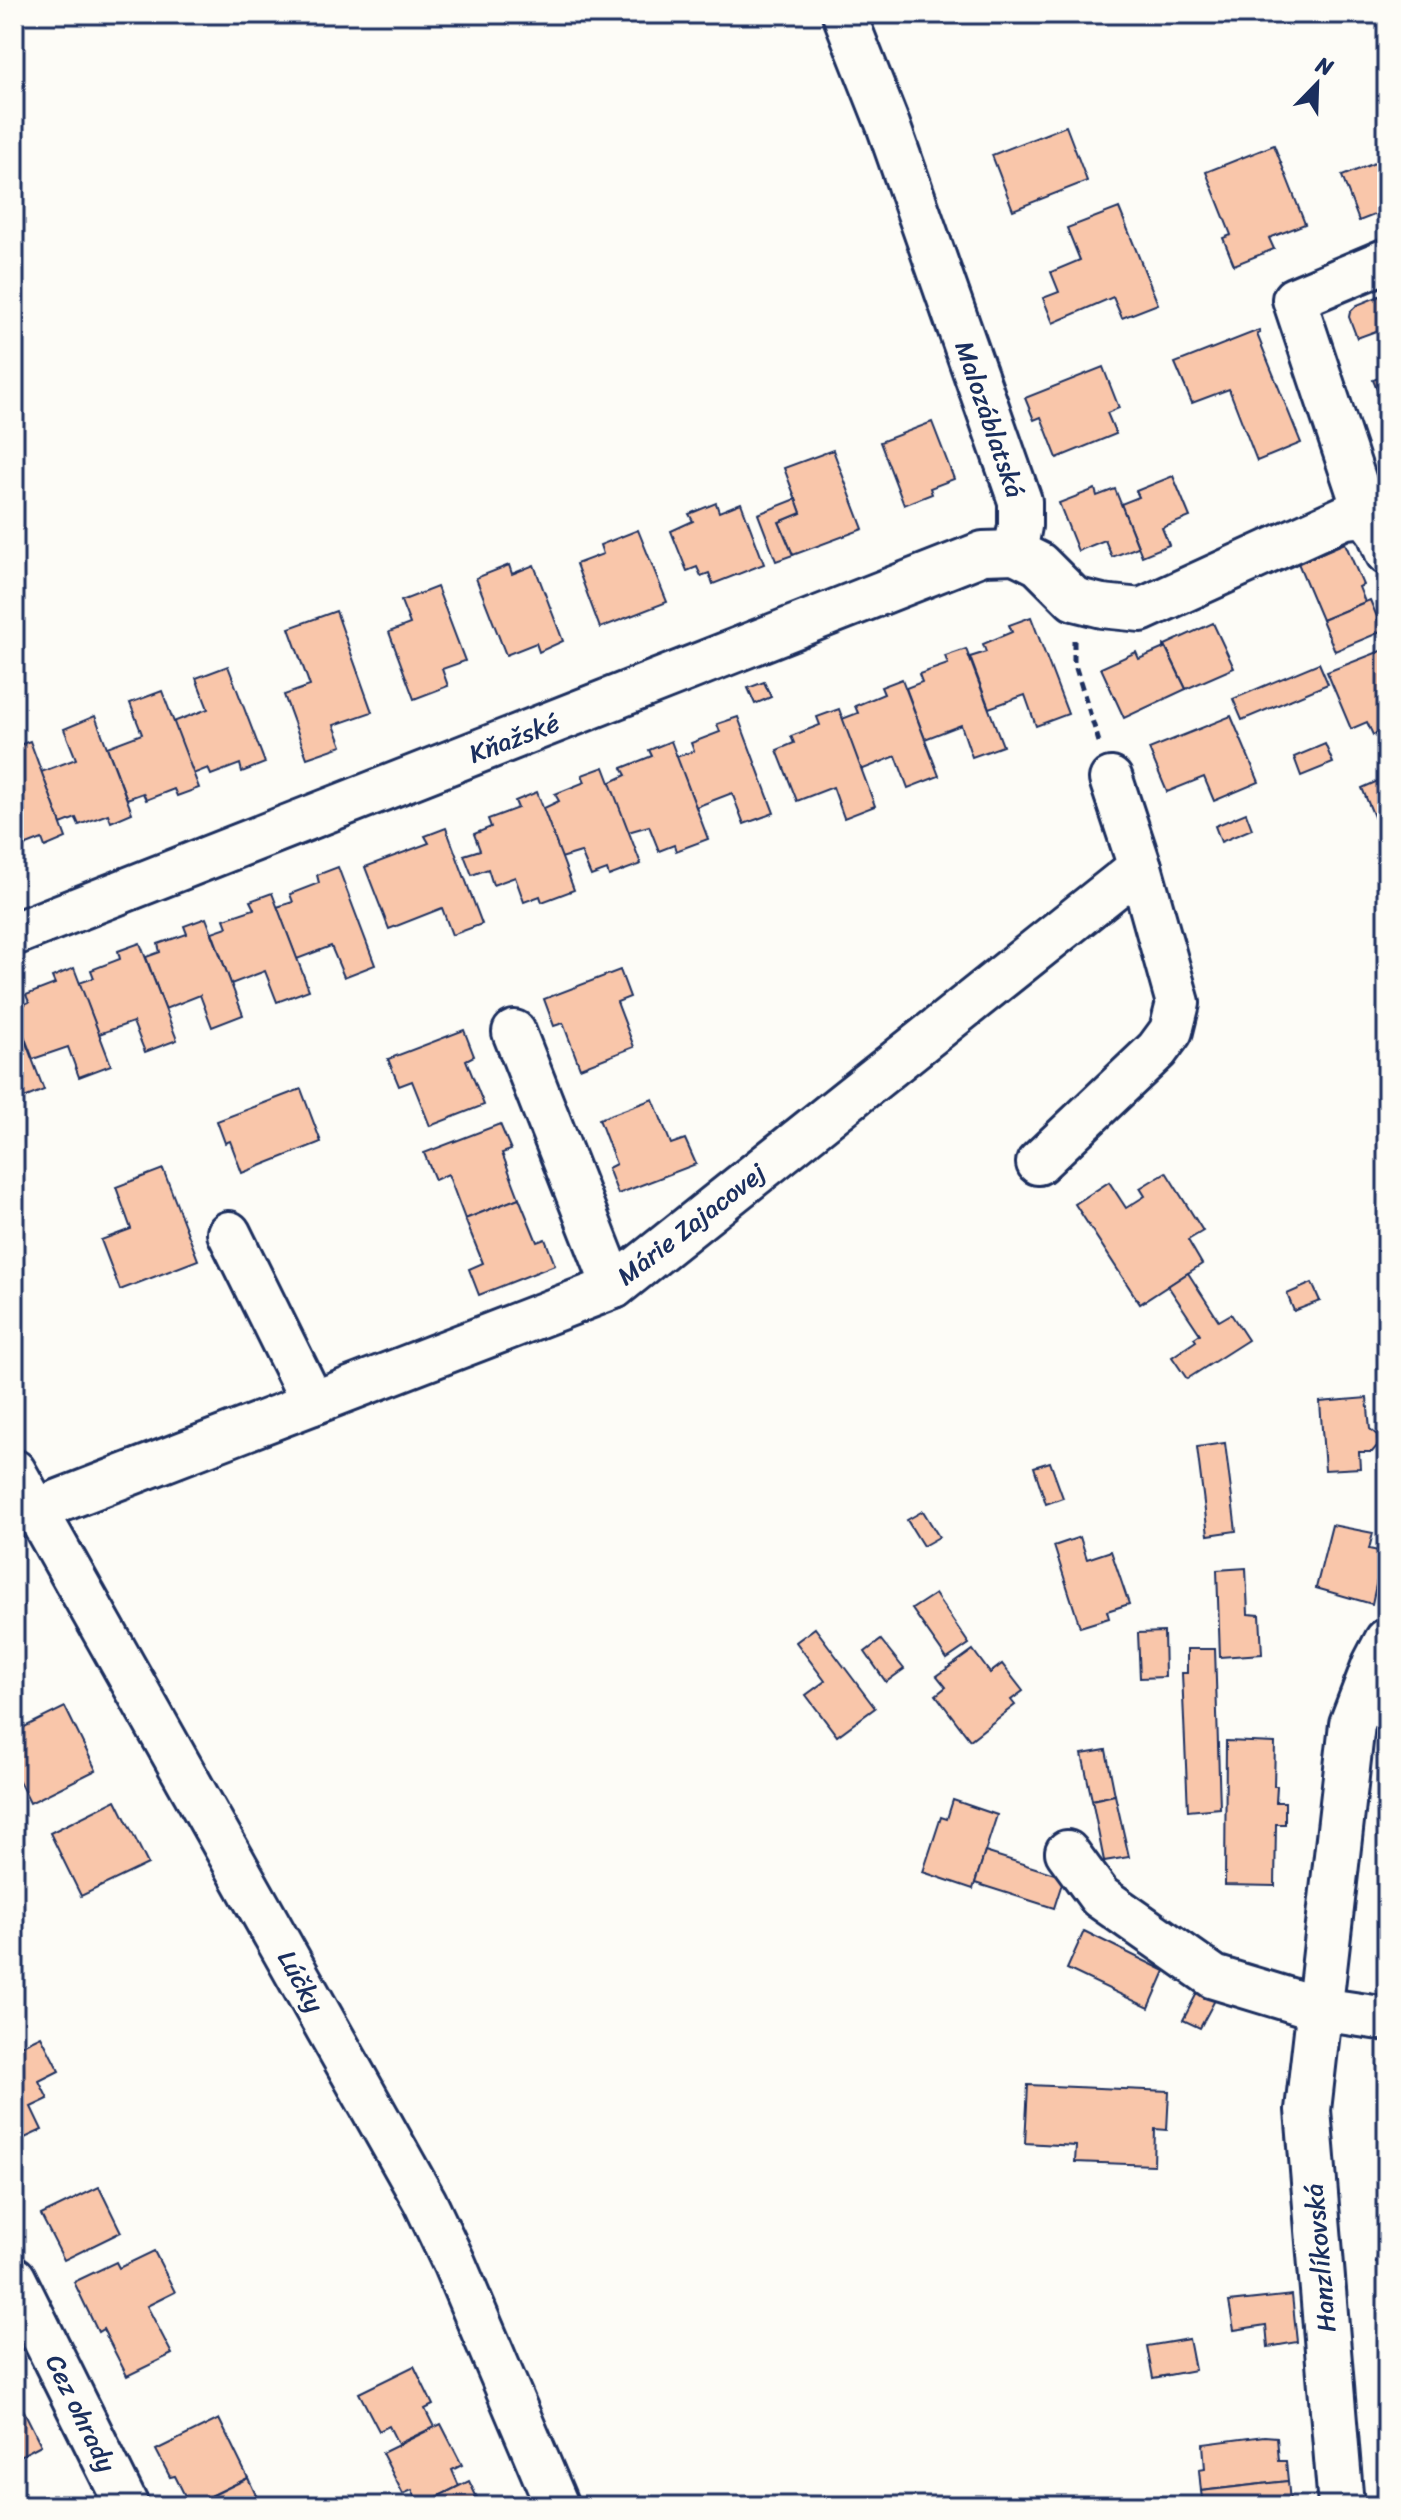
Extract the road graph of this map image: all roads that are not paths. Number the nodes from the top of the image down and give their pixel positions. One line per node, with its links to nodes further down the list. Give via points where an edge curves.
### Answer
1 (844, 14): 4 (street, Malozáblatská, via 1020,501)
2 (1387, 260): 3 (street, via 1294,299)
3 (1366, 515): 4 (street, via 1345,517 1141,610 1074,599 1039,564); 5 (street)
4 (1015, 552): 8 (street, Kňažské, via 983,553)
5 (1387, 553)
6 (1111, 779): 7 (street)
7 (1140, 867): 10 (street, via 1178,1003 1171,1031); 12 (street, Márie Zajacovej)
8 (14, 934)
9 (514, 1032): 12 (street)
10 (1038, 1163)
11 (229, 1233): 13 (street)
12 (614, 1287): 13 (street, Márie Zajacovej)
13 (313, 1403): 15 (street, Márie Zajacovej)
14 (14, 1471): 15 (street, Lúčky)
15 (36, 1510): 22 (street, Lúčky, via 425,2202)
16 (1387, 1641): 18 (street, Hanzlíkovská, via 1352,1724)
17 (1067, 1852): 18 (street, via 1100,1897 1214,1977)
18 (1320, 2009): 19 (street); 23 (street, Hanzlíkovská, via 1308,2110)
19 (1387, 2019)
20 (14, 2278): 21 (street, Cez ohrady)
21 (127, 2506)
22 (557, 2506)
23 (1341, 2506)

